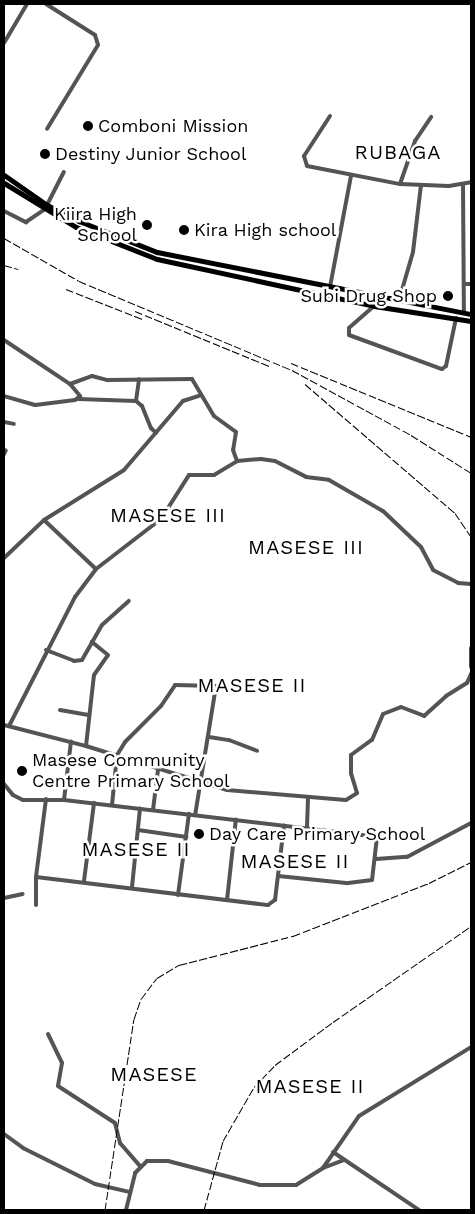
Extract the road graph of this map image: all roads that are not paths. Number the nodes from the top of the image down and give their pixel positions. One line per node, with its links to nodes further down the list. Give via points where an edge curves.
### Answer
1 (27, 4): 3 (street)
2 (46, 4): 6 (street, via 95,35 98,45)
3 (4, 43)
4 (330, 116): 9 (street, via 304,156 304,163)
5 (431, 117): 12 (street, via 415,141)
6 (48, 129)
7 (64, 172): 15 (street)
8 (4, 175): 15 (highway)
9 (351, 176): 12 (street); 19 (street)
10 (471, 182): 13 (street)
11 (4, 183): 15 (highway)
12 (400, 184): 14 (street)
13 (462, 184): 14 (street); 17 (street)
14 (421, 185): 20 (street, via 413,252)
15 (46, 208): 16 (street, via 26,222); 19 (highway, via 157,252); 21 (highway, via 110,242 157,259)
16 (4, 211)
17 (464, 284): 18 (street); 22 (street)
18 (471, 284)
19 (330, 286): 20 (highway)
20 (399, 300): 22 (highway)
21 (374, 306): 24 (highway); 24 (street, via 348,332 444,369)
22 (464, 313): 23 (highway)
23 (471, 314)
24 (456, 318): 25 (highway)
25 (471, 321)
26 (4, 340): 28 (street)
27 (139, 379): 28 (street, via 107,380 92,376); 31 (street, via 190,378 196,383); 34 (street)
28 (70, 384): 29 (street)
29 (78, 391): 32 (street); 33 (street)
30 (4, 396): 33 (street, via 35,405)
31 (201, 396): 37 (street, via 183,402); 38 (street, via 214,416 236,432 232,450)
32 (86, 398): 33 (street); 34 (street)
33 (78, 399)
34 (136, 401): 37 (street)
35 (4, 422): 36 (street)
36 (14, 424)
37 (156, 433): 39 (street, via 120,473)
38 (237, 461): 41 (street, via 214,476 188,475 161,519); 42 (street, via 268,459 306,477 336,483 390,517 421,547 433,570 458,583)
39 (44, 520): 40 (street); 41 (street)
40 (4, 558)
41 (96, 569): 46 (street, via 64,614)
42 (471, 584)
43 (130, 601): 44 (street, via 106,620)
44 (92, 642): 46 (street, via 85,658 77,662); 50 (street, via 108,654 94,676)
45 (471, 648): 47 (street)
46 (46, 650): 52 (street)
47 (471, 667)
48 (471, 674): 62 (street, via 467,683 424,716 401,707 383,714 372,740 349,759 355,797 346,800)
49 (60, 710): 50 (street)
50 (89, 715): 55 (street)
51 (4, 725): 52 (street)
52 (9, 726): 54 (street)
53 (209, 737): 56 (street, via 229,740); 57 (street, via 216,686 178,684); 59 (street)
54 (71, 741): 55 (street); 63 (street)
55 (86, 746): 57 (street)
56 (257, 751)
57 (117, 755): 58 (street); 65 (street)
58 (158, 770): 59 (street); 67 (street)
59 (200, 783): 62 (street, via 226,790); 69 (street)
60 (4, 784): 61 (street, via 19,799)
61 (46, 799): 63 (street); 78 (street)
62 (308, 799): 73 (street)
63 (64, 800): 64 (street)
64 (94, 803): 65 (street); 79 (street)
65 (112, 805): 66 (street)
66 (140, 808): 67 (street); 74 (street)
67 (153, 810): 68 (street)
68 (189, 814): 69 (street); 75 (street)
69 (195, 815): 70 (street)
70 (236, 820): 72 (street); 84 (street)
71 (471, 823): 76 (street, via 407,857)
72 (284, 826): 73 (street); 77 (street)
73 (306, 827): 76 (street, via 374,835 378,841)
74 (138, 830): 75 (street); 80 (street)
75 (186, 837): 82 (street)
76 (376, 859): 77 (street, via 372,880 346,883)
77 (278, 876): 84 (street, via 271,905)
78 (36, 877): 79 (street); 85 (street)
79 (84, 882): 80 (street)
80 (132, 887): 82 (street)
81 (22, 894): 83 (street)
82 (178, 895): 84 (street)
83 (4, 898)
84 (226, 900)
85 (36, 905)
86 (48, 1034): 91 (street, via 62,1063 58,1086 115,1123 120,1143)
87 (471, 1047): 89 (street, via 359,1116)
88 (4, 1134): 93 (street, via 23,1148 95,1184)
89 (333, 1152): 90 (street); 92 (street)
90 (344, 1160): 92 (street); 95 (street)
91 (140, 1166): 92 (street, via 147,1161 168,1161 279,1187 296,1185); 93 (street)
92 (323, 1168)
93 (128, 1192): 94 (street)
94 (126, 1210)
95 (419, 1210)

